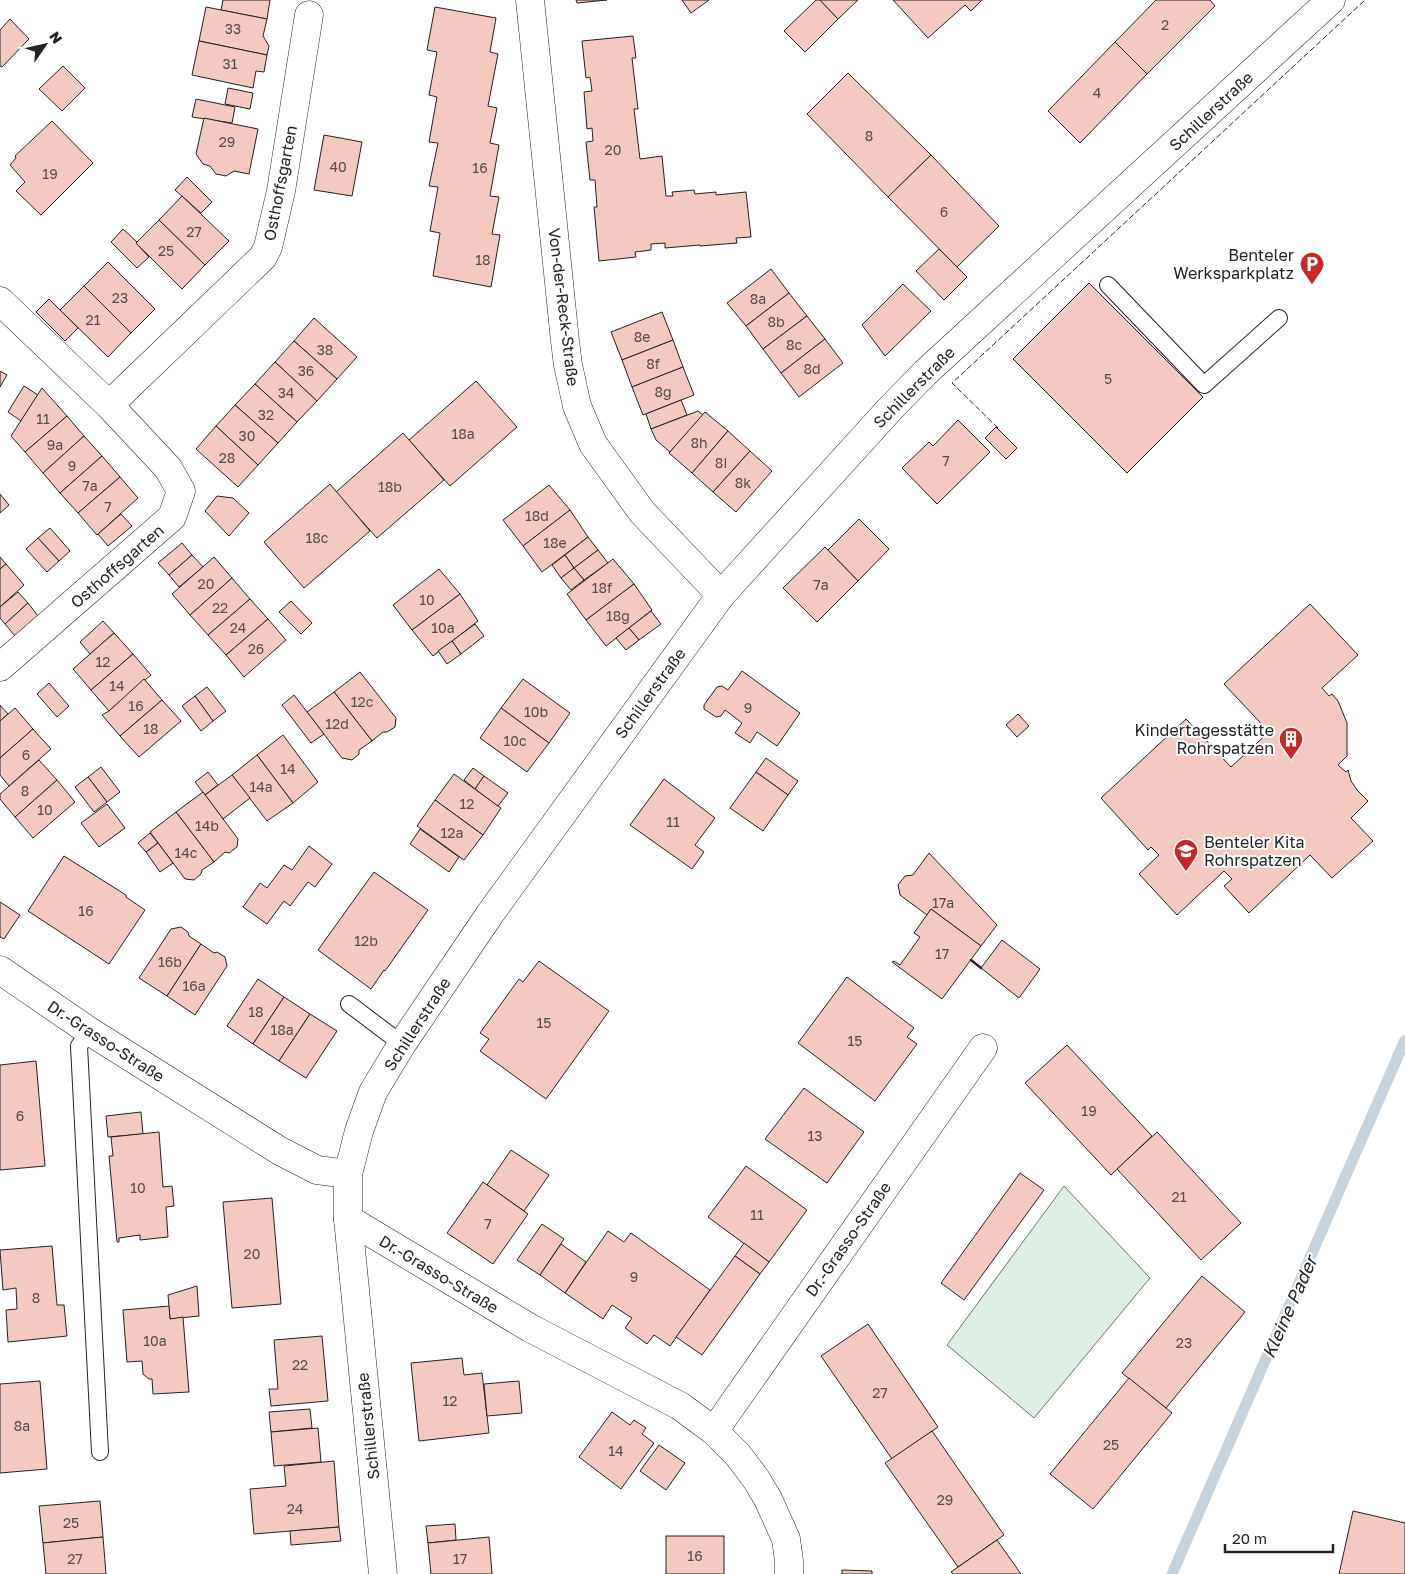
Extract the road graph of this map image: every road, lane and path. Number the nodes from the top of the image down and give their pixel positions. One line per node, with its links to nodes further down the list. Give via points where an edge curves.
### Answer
1 (530, 0): 8 (street, Von-der-Reck-Straße, via 565,341 577,406 593,444 642,512)
2 (1331, 0): 8 (street, Schillerstraße, via 925,373)
3 (310, 15): 7 (street, Osthoffsgarten, via 280,191 263,257)
4 (1108, 284): 6 (lane, via 1204,385)
5 (0, 302): 7 (street, Osthoffsgarten)
6 (1279, 318)
7 (108, 405): 9 (street, Osthoffsgarten, via 168,468 181,491 172,517)
8 (721, 595): 13 (street, Schillerstraße, via 490,914)
9 (0, 667)
10 (0, 970): 12 (street, Dr.-Grasso-Straße)
11 (349, 1004): 13 (lane)
12 (89, 1031): 15 (street, Dr.-Grasso-Straße, via 280,1152 316,1170); 18 (lane, via 79,1046)
13 (402, 1044): 15 (street, Schillerstraße, via 373,1092)
14 (983, 1048): 17 (street, Dr.-Grasso-Straße)
15 (348, 1174): 16 (street, Schillerstraße)
16 (348, 1219): 17 (street, Dr.-Grasso-Straße, via 530,1328 680,1406); 19 (street, Schillerstraße)
17 (714, 1430): 20 (street, Dr.-Grasso-Straße, via 738,1455 768,1499 786,1538)
18 (100, 1452)
19 (383, 1574)
20 (789, 1574)

